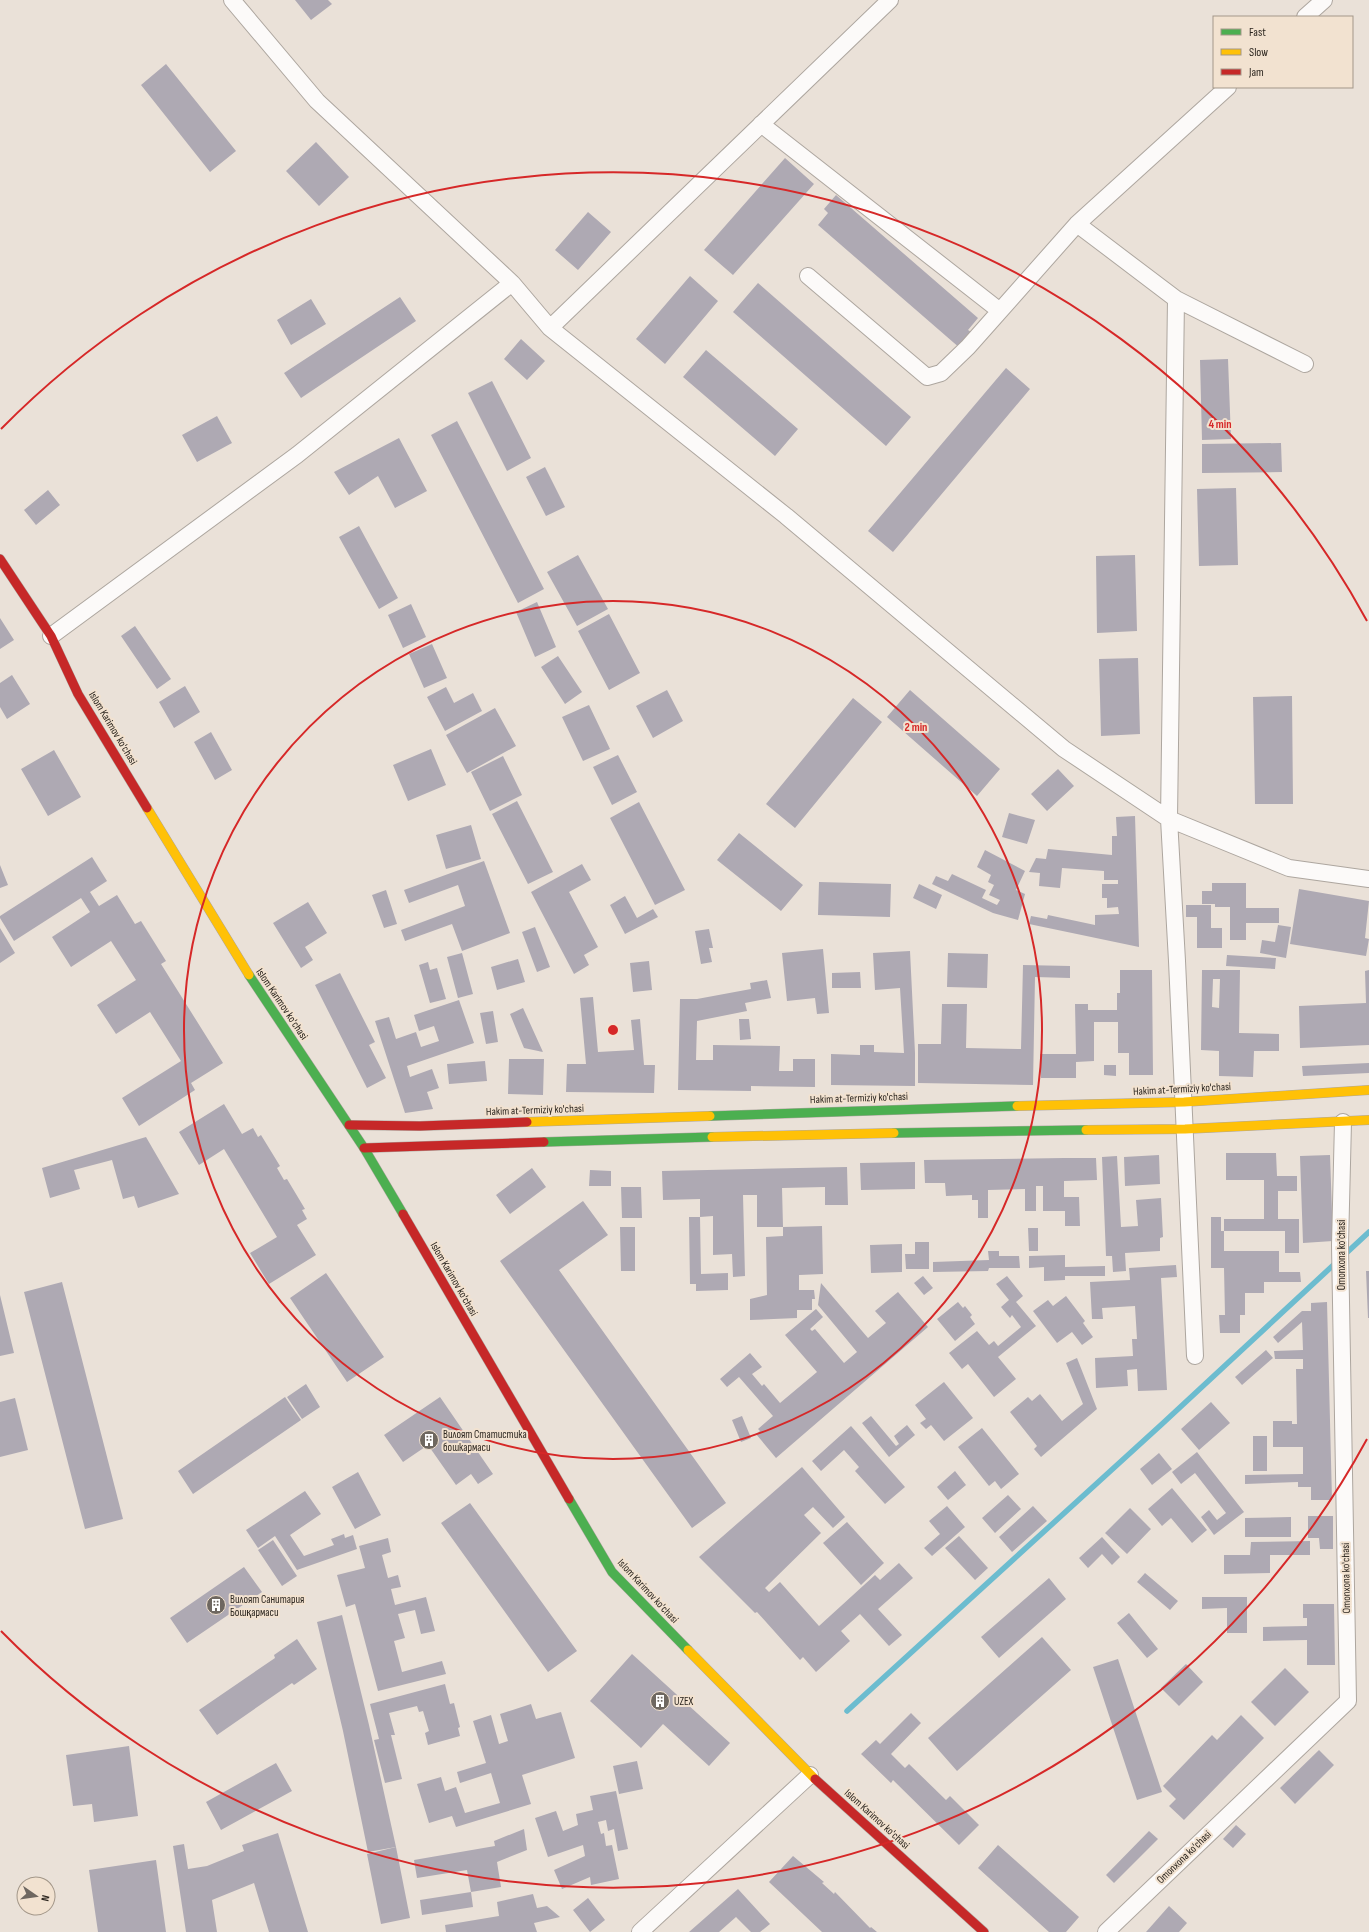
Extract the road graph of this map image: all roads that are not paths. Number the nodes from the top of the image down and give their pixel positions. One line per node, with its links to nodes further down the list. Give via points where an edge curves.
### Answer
1 (232, 0): 9 (street, via 317,101)
2 (890, 0): 6 (street)
3 (1324, 0): 4 (street)
4 (1306, 16)
5 (1227, 88): 7 (street)
6 (761, 124): 11 (street); 12 (street)
7 (1077, 224): 10 (street); 11 (street)
8 (808, 276): 11 (street, via 927,377 941,373)
9 (512, 283): 12 (street); 15 (street, via 297,455)
10 (1176, 299): 13 (street); 16 (street)
11 (1000, 311)
12 (550, 328): 16 (street, via 786,516 1064,749)
13 (1305, 364)
14 (0, 559): 15 (main road, Islom Karimov ko'chasi)
15 (51, 636): 22 (main road, Islom Karimov ko'chasi, via 78,694 243,967)
16 (1169, 819): 17 (street, via 1289,868); 19 (street)
17 (1369, 879)
18 (1369, 1090): 19 (main road, Hakim at-Termiziy ko'chasi)
19 (1184, 1102): 22 (main road, Hakim at-Termiziy ko'chasi); 23 (street)
20 (1369, 1120): 21 (main road)
21 (1343, 1122): 23 (main road); 29 (street, Omonxona ko'chasi, via 1340,1245 1348,1701)
22 (349, 1126): 24 (main road, Islom Karimov ko'chasi)
23 (1185, 1129): 24 (main road, via 762,1135); 25 (street)
24 (364, 1148): 26 (main road, Islom Karimov ko'chasi, via 612,1572)
25 (1195, 1356)
26 (810, 1776): 27 (street); 28 (main road, Islom Karimov ko'chasi)
27 (640, 1932)
28 (984, 1932)
29 (1106, 1932)

